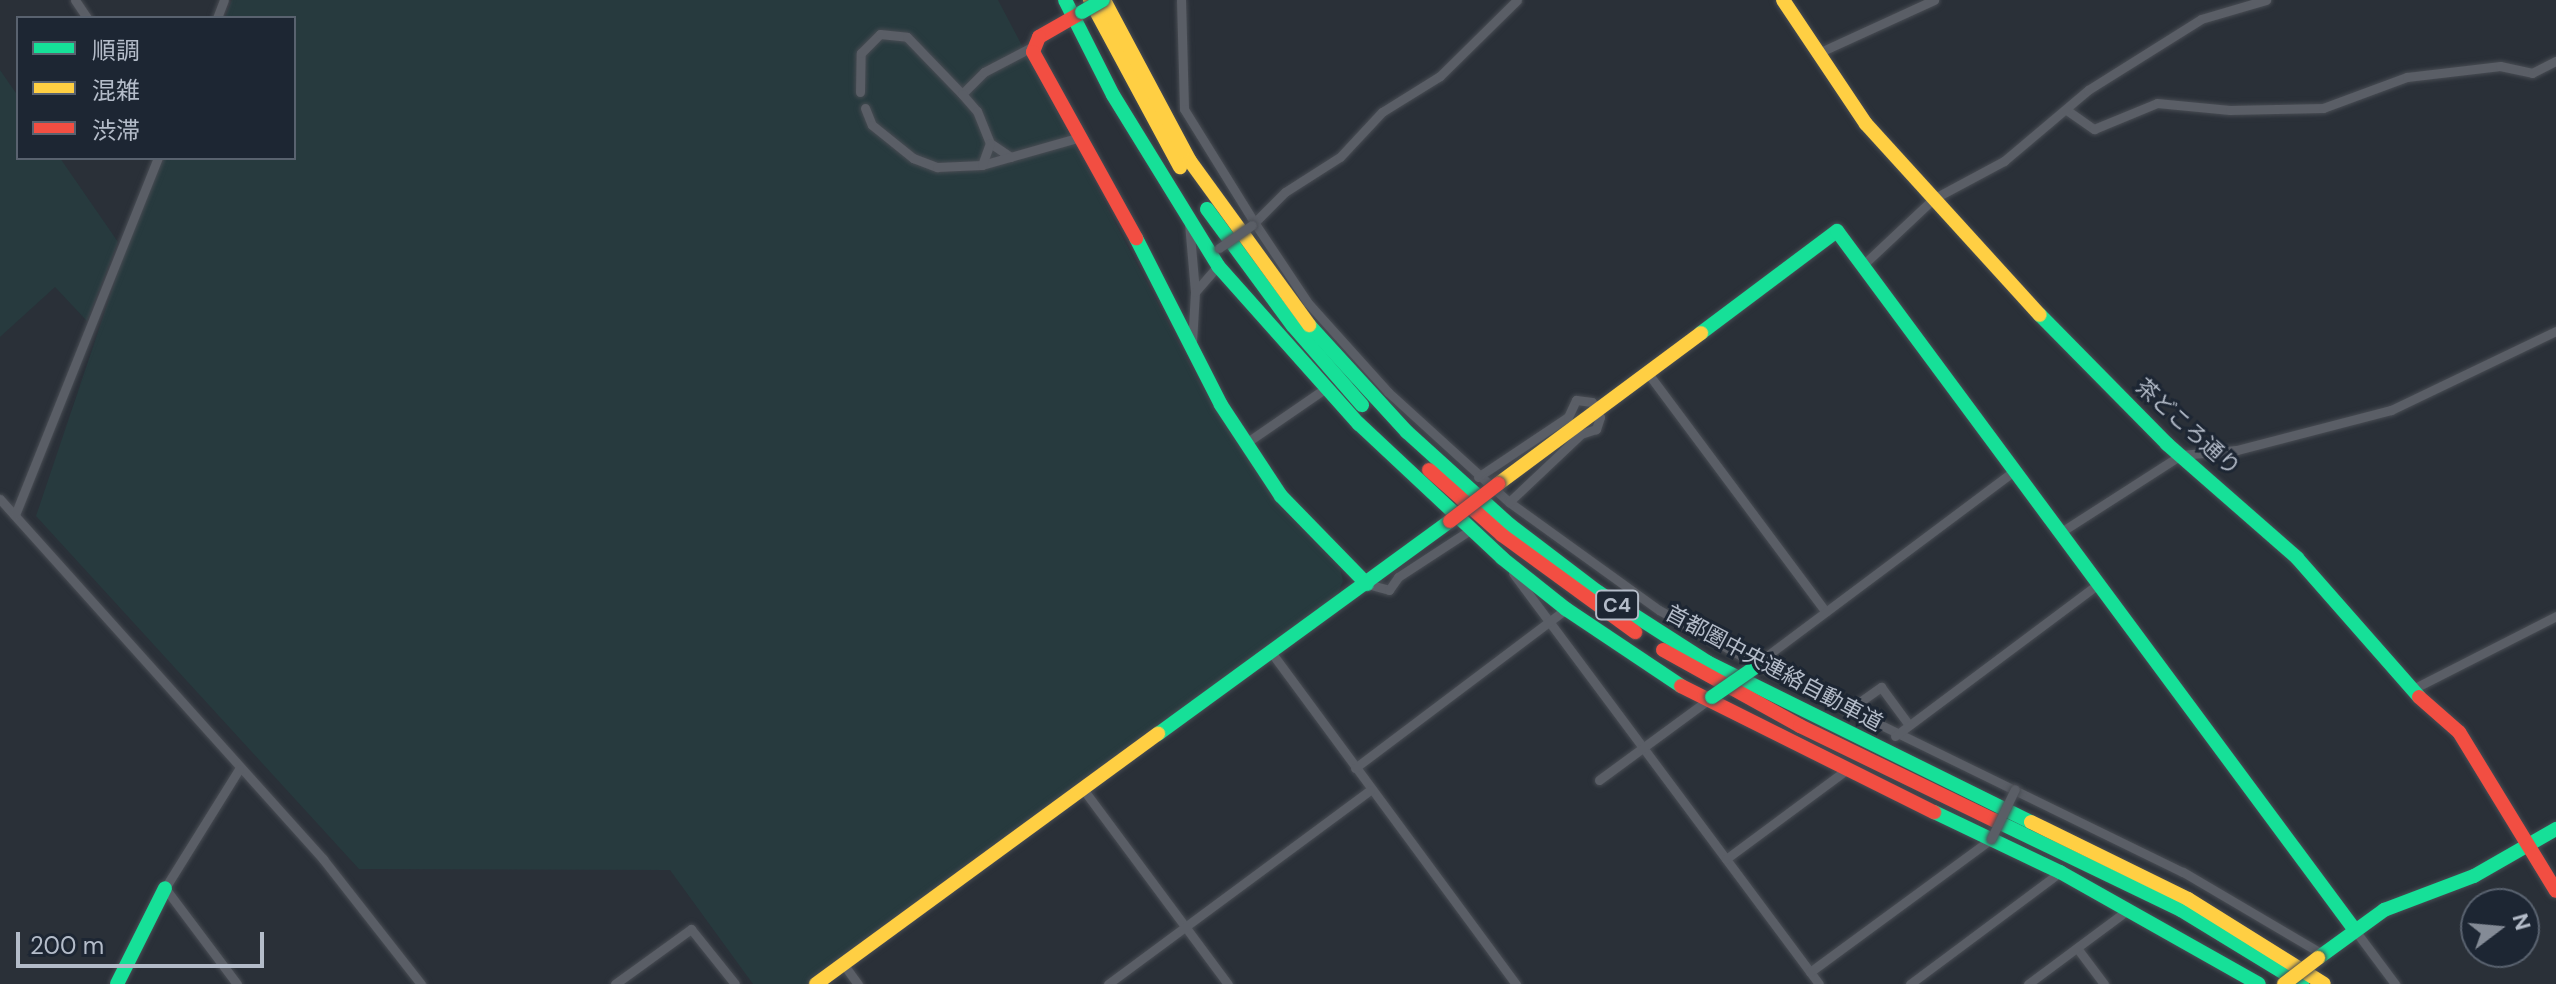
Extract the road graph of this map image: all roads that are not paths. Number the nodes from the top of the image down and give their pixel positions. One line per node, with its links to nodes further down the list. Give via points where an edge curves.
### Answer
1 (1065, 0): 8 (main road)
2 (1103, 0): 8 (main road, bridge); 94 (main road, 首都圏中央連絡自動車道 / C4, via 1190,161 1302,318 1407,432 1510,525 1610,600 1707,662 2188,899)
3 (1181, 0): 23 (street, via 1184,109)
4 (1517, 0): 23 (street, via 1440,76 1382,112 1340,157 1285,192)
5 (1783, 0): 10 (main road, 茶どころ通り)
6 (1934, 0): 10 (street)
7 (2266, 0): 15 (street, via 2201,19 2088,90)
8 (1082, 10): 9 (main road); 22 (main road); 93 (main road, 首都圏中央連絡自動車道 / C4, via 1180,168 1285,315 1400,443 1502,535 1589,602 1702,674 2181,910)
9 (1032, 47): 13 (street, via 984,72); 16 (main road)
10 (1816, 54): 21 (main road, 茶どころ通り, via 1866,124)
11 (2556, 61): 15 (street, via 2532,73 2500,66 2407,77 2323,108 2230,110 2157,103 2094,129)
12 (860, 92): 13 (street, via 857,72 864,46 876,36 895,33 907,37)
13 (962, 94): 17 (street, via 977,111)
14 (865, 108): 20 (street, via 872,125 923,164)
15 (2068, 111): 21 (street, via 2004,161)
16 (1080, 137): 18 (street); 28 (main road)
17 (990, 143): 18 (street); 20 (street)
18 (1011, 157): 20 (street)
19 (157, 160): 38 (street)
20 (982, 165)
21 (1933, 199): 25 (street); 33 (main road, 茶どころ通り, via 2044,320)
22 (1189, 223): 24 (main road); 26 (street)
23 (1253, 223): 24 (street, bridge); 35 (street, via 1308,303 1388,392)
24 (1216, 256): 26 (street); 30 (main road)
25 (1863, 265): 29 (main road, via 1837,231); 34 (main road)
26 (1195, 292): 28 (street)
27 (2556, 331): 33 (street, via 2391,410 2237,450)
28 (1191, 350): 32 (main road)
29 (1647, 372): 31 (main road); 45 (street)
30 (1326, 388): 32 (street); 39 (main road)
31 (1596, 407): 35 (street, via 1588,399 1576,400 1568,417); 37 (street, via 1596,429 1581,434); 42 (main road, bridge)
32 (1246, 443): 42 (main road, via 1281,496)
33 (2181, 455): 40 (street); 50 (main road, 茶どころ通り, via 2297,558)
34 (2014, 471): 40 (main road); 45 (street)
35 (1478, 477): 37 (street)
36 (0, 499): 38 (street)
37 (1509, 502): 49 (street, via 1659,610)
38 (15, 515): 57 (street)
39 (1470, 530): 41 (main road); 42 (street, via 1398,577 1389,590)
40 (2061, 532): 43 (main road)
41 (1502, 558): 44 (main road); 47 (street)
42 (1367, 584): 48 (main road)
43 (2098, 584): 53 (street); 72 (main road)
44 (1566, 609): 47 (street); 51 (main road)
45 (1826, 612): 49 (street)
46 (2556, 616): 50 (street)
47 (1549, 621): 55 (street); 56 (street)
48 (1271, 652): 56 (street); 60 (main road)
49 (1755, 666): 51 (main road, bridge); 52 (street)
50 (2411, 690): 65 (main road, 茶どころ通り, via 2459,732)
51 (1708, 699): 55 (street); 58 (main road)
52 (1847, 711): 53 (street, via 1881,687); 54 (street)
53 (1909, 725): 54 (street)
54 (1895, 736): 61 (street)
55 (1643, 748): 59 (street); 66 (street)
56 (1355, 768): 62 (street)
57 (239, 769): 68 (street); 79 (street, via 323,859)
58 (1845, 771): 64 (main road); 66 (street)
59 (1599, 780)
60 (1083, 789): 71 (street); 75 (main road)
61 (2015, 789): 64 (street, bridge); 74 (street, via 2183,872)
62 (1370, 790): 71 (street); 86 (street)
63 (2556, 829): 65 (main road)
64 (1991, 839): 67 (main road); 76 (street)
65 (2527, 844): 69 (main road, 茶どころ通り); 72 (main road, via 2482,872 2398,903)
66 (1726, 859): 76 (street)
67 (2060, 872): 70 (main road); 88 (street)
68 (165, 888): 77 (main road); 78 (street)
69 (2556, 891)
70 (2129, 909): 73 (street); 91 (main road)
71 (1186, 927): 84 (street); 85 (street)
72 (2354, 929): 74 (main road); 95 (street)
73 (2077, 948): 89 (street); 90 (street)
74 (2320, 956): 92 (main road, bridge)
75 (844, 965): 82 (main road); 83 (street)
76 (1810, 972): 87 (street)
77 (117, 984)
78 (237, 984)
79 (421, 984)
80 (615, 984): 81 (street, via 691,929)
81 (735, 984)
82 (816, 984)
83 (858, 984)
84 (1108, 984)
85 (1228, 984)
86 (1516, 984)
87 (1819, 984)
88 (1910, 984)
89 (2028, 984)
90 (2104, 984)
91 (2259, 984)
92 (2284, 984)
93 (2302, 984)
94 (2324, 984)
95 (2395, 984)

